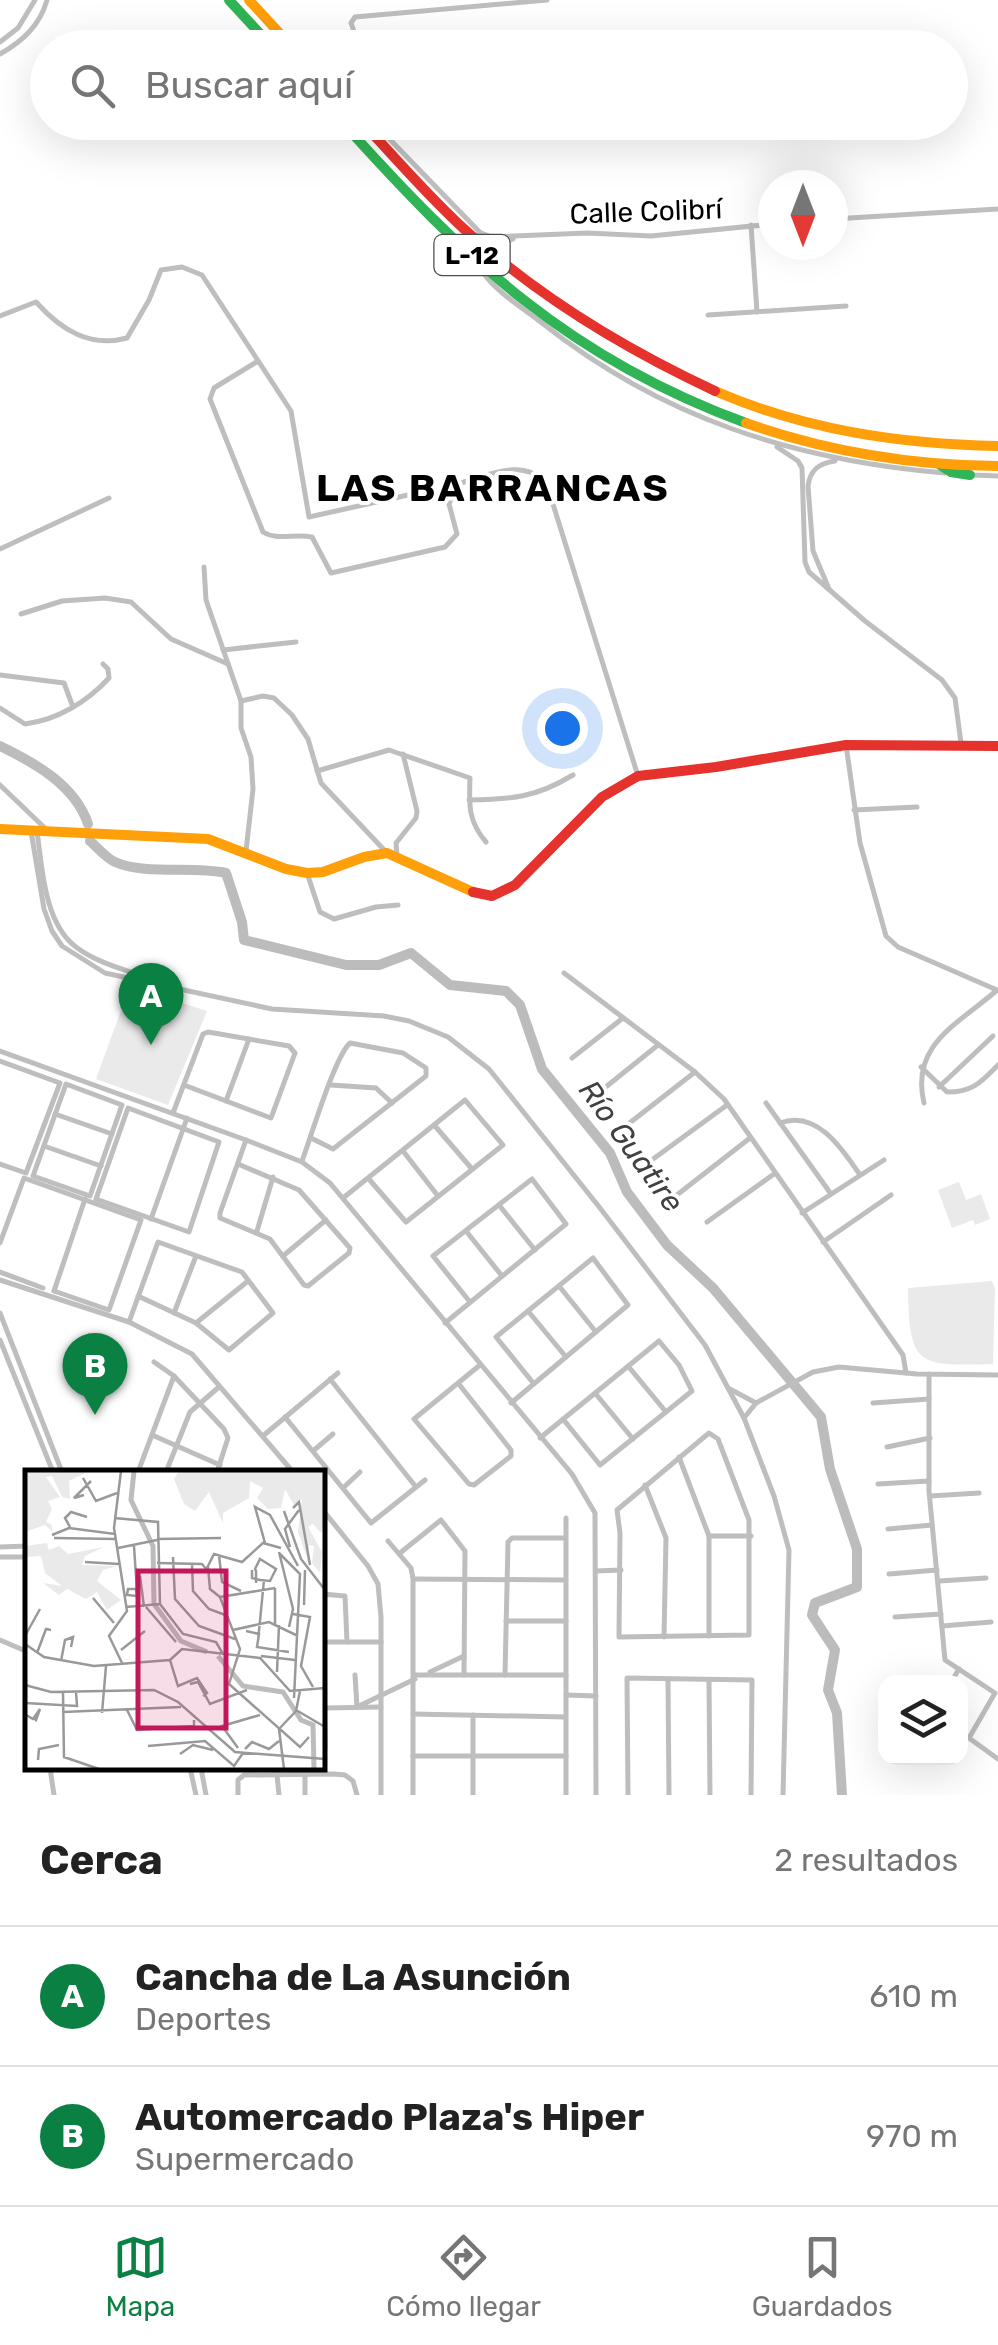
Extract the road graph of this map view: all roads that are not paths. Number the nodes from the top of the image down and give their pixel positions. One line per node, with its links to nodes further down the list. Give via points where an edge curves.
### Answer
1 (36, 0): 11 (street)
2 (47, 0): 6 (street)
3 (230, 0): 7 (main road)
4 (249, 0): 8 (main road)
5 (547, 0): 9 (street, via 356,17)
6 (31, 30)
7 (257, 30)
8 (276, 30)
9 (354, 30)
10 (30, 31): 12 (street)
11 (0, 42)
12 (0, 54)
13 (360, 140): 22 (main road, L-12)
14 (379, 140): 24 (main road, L-12, via 476,240)
15 (391, 140): 20 (street, L-12)
16 (998, 209): 17 (street)
17 (848, 219)
18 (750, 225): 19 (street, Calle Colibrí); 21 (street, Calle Colibrí, via 651,236); 26 (street)
19 (758, 225)
20 (479, 232): 21 (street, Calle Colibrí); 23 (street, L-12)
21 (521, 237): 23 (street, via 501,244)
22 (465, 248): 30 (street, L-12, via 500,290 630,384 693,416); 33 (main road, L-12, via 539,314 648,383 781,436)
23 (504, 256): 24 (street, L-12, via 542,286)
24 (545, 296): 31 (main road, L-12, via 689,382 774,413 879,437)
25 (846, 306): 26 (street)
26 (757, 312): 27 (street)
27 (708, 314)
28 (0, 316): 29 (street, via 36,302 56,325 104,344 127,338 161,270 182,267 202,275)
29 (258, 361): 38 (street, via 290,411 310,517); 58 (street, via 214,388 210,399 263,532 312,537 331,573 445,548 456,534 449,504 457,484 516,468 540,475)
30 (771, 442): 32 (street, L-12); 42 (street, via 802,468 804,562)
31 (998, 446)
32 (849, 460): 35 (street, L-12); 42 (street, via 819,465 808,486 812,552)
33 (930, 461): 34 (main road, L-12); 35 (main road); 36 (main road)
34 (998, 466)
35 (899, 468): 36 (street, L-12)
36 (970, 475): 37 (street, L-12)
37 (998, 476)
38 (408, 495)
39 (109, 498): 40 (street)
40 (0, 549)
41 (204, 567): 45 (street, via 206,600)
42 (831, 592): 52 (street, via 951,690)
43 (21, 614): 47 (street, via 62,601 131,602 171,639)
44 (296, 642): 45 (street)
45 (223, 650): 47 (street)
46 (104, 664): 50 (street, via 108,678)
47 (228, 664): 49 (street)
48 (0, 675): 50 (street, via 64,683)
49 (241, 701): 56 (street, via 274,698 308,739); 66 (street, via 253,789)
50 (73, 707): 51 (street, via 30,724)
51 (0, 708)
52 (961, 744): 53 (main road); 54 (main road)
53 (846, 745): 58 (main road); 62 (street)
54 (998, 746)
55 (403, 754): 56 (street, via 389,750); 60 (street, via 470,778); 67 (street, via 417,811)
56 (317, 771): 67 (street, via 321,783)
57 (573, 775): 60 (street, via 522,799)
58 (638, 776): 67 (main road, via 602,797 499,895 468,891)
59 (0, 785): 64 (street)
60 (470, 800): 65 (street, via 475,829)
61 (917, 807): 62 (street)
62 (854, 810): 71 (street, via 888,940)
63 (0, 829): 64 (main road)
64 (43, 831): 66 (main road, via 208,840); 165 (street, via 44,909 52,931 62,946 105,973 272,1009 410,1021 448,1038 489,1069 704,1345)
65 (486, 842)
66 (246, 851): 68 (main road)
67 (392, 854): 68 (main road)
68 (306, 873): 69 (street, via 320,912 334,919)
69 (398, 905)
70 (564, 974): 72 (street)
71 (997, 989): 79 (street, via 930,1049)
72 (623, 1018): 75 (street); 77 (street)
73 (993, 1036): 84 (street)
74 (248, 1039): 82 (street, via 202,1034); 88 (street); 88 (street, via 296,1053 271,1118)
75 (658, 1045): 80 (street); 86 (street)
76 (2, 1052): 81 (street); 109 (street, via 0,1061 60,1082 26,1173)
77 (572, 1058)
78 (998, 1064): 84 (street, via 973,1089)
79 (921, 1067): 84 (street); 91 (street)
80 (695, 1072): 92 (street); 98 (street)
81 (93, 1085): 85 (street); 87 (street)
82 (184, 1085): 88 (street); 93 (street)
83 (331, 1085): 89 (street, via 376,1088); 89 (street, via 350,1043 390,1048 427,1073); 101 (street)
84 (939, 1087)
85 (101, 1088): 87 (street); 93 (street)
86 (602, 1090)
87 (94, 1095): 94 (street, via 66,1084); 100 (street, via 122,1105)
88 (226, 1101)
89 (392, 1103): 101 (street, via 333,1150)
90 (766, 1103): 96 (street)
91 (924, 1103)
92 (728, 1105): 102 (street); 108 (street)
93 (173, 1113): 95 (street)
94 (55, 1114): 100 (street); 104 (street)
95 (187, 1118): 99 (street); 103 (street)
96 (780, 1123): 114 (street, via 795,1120 834,1138); 117 (street)
97 (434, 1125): 105 (street); 112 (street); 112 (street, via 465,1100 502,1145)
98 (628, 1125)
99 (184, 1127): 125 (street); 125 (street, via 219,1142 190,1232); 125 (street, via 128,1108 96,1200)
100 (112, 1134): 111 (street)
101 (311, 1138): 107 (street)
102 (750, 1138): 113 (street); 121 (street)
103 (246, 1140): 107 (street); 110 (street)
104 (44, 1146): 111 (street); 111 (street, via 33,1176 90,1196)
105 (403, 1150): 116 (street); 119 (street)
106 (884, 1160): 114 (street)
107 (302, 1162): 120 (street)
108 (650, 1162)
109 (0, 1164)
110 (238, 1164): 115 (street); 129 (street, via 220,1218)
111 (100, 1166)
112 (472, 1169): 119 (street)
113 (775, 1173): 124 (street); 127 (street)
114 (860, 1176): 117 (street)
115 (273, 1177): 126 (street, via 299,1190); 129 (street)
116 (368, 1178): 119 (street, via 406,1222); 120 (street)
117 (831, 1194): 124 (street)
118 (891, 1195): 130 (street)
119 (438, 1196)
120 (344, 1198): 149 (street)
121 (673, 1198)
122 (84, 1199): 131 (street, via 24,1178); 141 (street); 141 (street, via 141,1220 108,1310)
123 (499, 1205): 128 (street); 132 (street); 132 (street, via 532,1179 566,1224)
124 (802, 1213): 130 (street)
125 (151, 1218)
126 (326, 1220): 134 (street); 134 (street, via 349,1253 308,1286)
127 (708, 1222)
128 (466, 1230): 136 (street); 143 (street, via 433,1256)
129 (257, 1231): 134 (street)
130 (823, 1242): 157 (street, via 902,1355)
131 (0, 1243)
132 (534, 1250): 136 (street)
133 (196, 1256): 138 (street, via 242,1272); 142 (street, via 158,1242); 146 (street)
134 (283, 1256)
135 (0, 1272): 140 (street)
136 (502, 1276): 143 (street)
137 (0, 1280): 141 (street)
138 (248, 1281): 148 (street); 148 (street, via 273,1313 229,1350)
139 (559, 1286): 144 (street); 150 (street); 150 (street, via 592,1258 628,1305)
140 (42, 1288)
141 (53, 1293): 147 (street)
142 (138, 1296): 146 (street); 147 (street)
143 (470, 1302): 149 (street)
144 (528, 1311): 152 (street); 163 (street, via 496,1337)
145 (0, 1313): 188 (street)
146 (174, 1313): 148 (street)
147 (129, 1322): 164 (street, via 192,1354)
148 (196, 1323)
149 (445, 1323): 154 (street)
150 (596, 1332): 152 (street)
151 (0, 1340): 187 (street)
152 (566, 1358): 163 (street)
153 (154, 1362): 160 (street)
154 (480, 1365): 162 (street); 168 (street)
155 (628, 1366): 166 (street); 172 (street); 172 (street, via 659,1341 692,1391)
156 (338, 1373): 161 (street)
157 (906, 1373): 158 (street); 169 (street, via 839,1367 813,1372)
158 (929, 1374): 159 (street); 167 (street)
159 (998, 1375)
160 (174, 1376): 171 (street); 177 (street)
161 (330, 1379): 173 (street); 197 (street)
162 (458, 1383): 162 (street, via 414,1419 474,1485 511,1450)
163 (534, 1384): 168 (street)
164 (219, 1387): 171 (street); 178 (street)
165 (728, 1388): 169 (street); 174 (street)
166 (595, 1393): 175 (street); 180 (street)
167 (929, 1399): 170 (street); 181 (street)
168 (512, 1403): 179 (street)
169 (756, 1403): 174 (street)
170 (873, 1403)
171 (199, 1404): 182 (street); 186 (street, via 228,1438)
172 (666, 1412): 180 (street)
173 (285, 1417): 178 (street); 184 (street)
174 (744, 1418): 281 (street, via 789,1550)
175 (563, 1419): 179 (street); 180 (street, via 600,1465)
176 (333, 1434): 184 (street)
177 (152, 1435): 182 (street); 189 (street)
178 (264, 1435): 191 (street)
179 (540, 1438): 214 (street, via 572,1474 594,1514)
180 (633, 1438)
181 (930, 1438): 183 (street); 194 (street)
182 (176, 1445): 186 (street); 190 (street)
183 (887, 1447)
184 (313, 1451): 198 (street)
185 (679, 1457): 196 (street); 205 (street); 206 (street, via 709,1433 718,1439)
186 (218, 1469)
187 (51, 1470)
188 (61, 1470)
189 (139, 1470)
190 (167, 1470)
191 (292, 1470)
192 (360, 1472): 198 (street)
193 (424, 1480): 197 (street)
194 (929, 1481): 195 (street); 200 (street)
195 (878, 1484)
196 (646, 1485): 212 (street, via 617,1510); 230 (street, via 666,1538)
197 (416, 1487): 198 (street, via 372,1522)
198 (343, 1488)
199 (979, 1493): 200 (street)
200 (930, 1496): 203 (street)
201 (325, 1513): 234 (street, via 378,1584)
202 (566, 1518): 207 (street)
203 (932, 1526): 204 (street); 213 (street)
204 (888, 1529)
205 (709, 1536): 206 (street); 229 (street)
206 (752, 1536): 229 (street, via 750,1636)
207 (566, 1538): 219 (street, via 512,1538); 220 (street)
208 (388, 1540): 209 (street)
209 (400, 1553): 217 (street); 218 (street, via 441,1520 465,1551)
210 (25, 1557): 211 (street)
211 (0, 1558)
212 (621, 1570): 214 (street); 230 (street, via 619,1638)
213 (937, 1570): 215 (street); 221 (street)
214 (596, 1571): 249 (street)
215 (889, 1574)
216 (986, 1578): 221 (street)
217 (413, 1580): 218 (street); 244 (street)
218 (465, 1580): 219 (street); 236 (street)
219 (506, 1580): 220 (street); 225 (street)
220 (566, 1580): 226 (street)
221 (938, 1581): 223 (street)
222 (325, 1594): 233 (street, via 345,1596)
223 (941, 1614): 224 (street); 228 (street)
224 (895, 1617)
225 (506, 1621): 226 (street); 241 (street)
226 (566, 1621): 242 (street)
227 (992, 1622): 228 (street)
228 (942, 1626): 237 (street, via 945,1660)
229 (709, 1636): 230 (street)
230 (664, 1637)
231 (0, 1640): 235 (street)
232 (325, 1642): 233 (street)
233 (347, 1642): 234 (street)
234 (381, 1642): 247 (street)
235 (25, 1651)
236 (464, 1656): 239 (street); 240 (street)
237 (959, 1669): 243 (street); 259 (street, via 994,1693 970,1738)
238 (355, 1675): 250 (street)
239 (424, 1675): 240 (street); 244 (street)
240 (464, 1675): 241 (street)
241 (506, 1675): 242 (street)
242 (566, 1675): 248 (street)
243 (955, 1675)
244 (414, 1678): 247 (street); 253 (street)
245 (668, 1679): 246 (street); 277 (street, via 627,1678); 278 (street)
246 (709, 1680): 279 (street); 280 (street, via 752,1680)
247 (380, 1696): 250 (street); 251 (street)
248 (566, 1696): 249 (street); 255 (street)
249 (596, 1696): 276 (street)
250 (356, 1707): 251 (street); 252 (street)
251 (380, 1707): 272 (street)
252 (325, 1708)
253 (412, 1714): 254 (street); 257 (street)
254 (474, 1716): 255 (street); 256 (street)
255 (566, 1717): 258 (street)
256 (473, 1755): 257 (street); 258 (street); 274 (street)
257 (412, 1756): 273 (street)
258 (566, 1756): 275 (street)
259 (998, 1760)
260 (50, 1770): 265 (street)
261 (190, 1770): 266 (street)
262 (201, 1770): 267 (street)
263 (277, 1775): 264 (street); 268 (street, via 244,1776); 269 (street)
264 (305, 1775): 270 (street); 271 (street, via 344,1775 354,1781)
265 (54, 1795)
266 (196, 1795)
267 (206, 1795)
268 (238, 1795)
269 (279, 1795)
270 (305, 1795)
271 (357, 1795)
272 (380, 1795)
273 (412, 1795)
274 (473, 1795)
275 (566, 1795)
276 (596, 1795)
277 (628, 1795)
278 (669, 1795)
279 (710, 1795)
280 (751, 1795)
281 (783, 1795)

